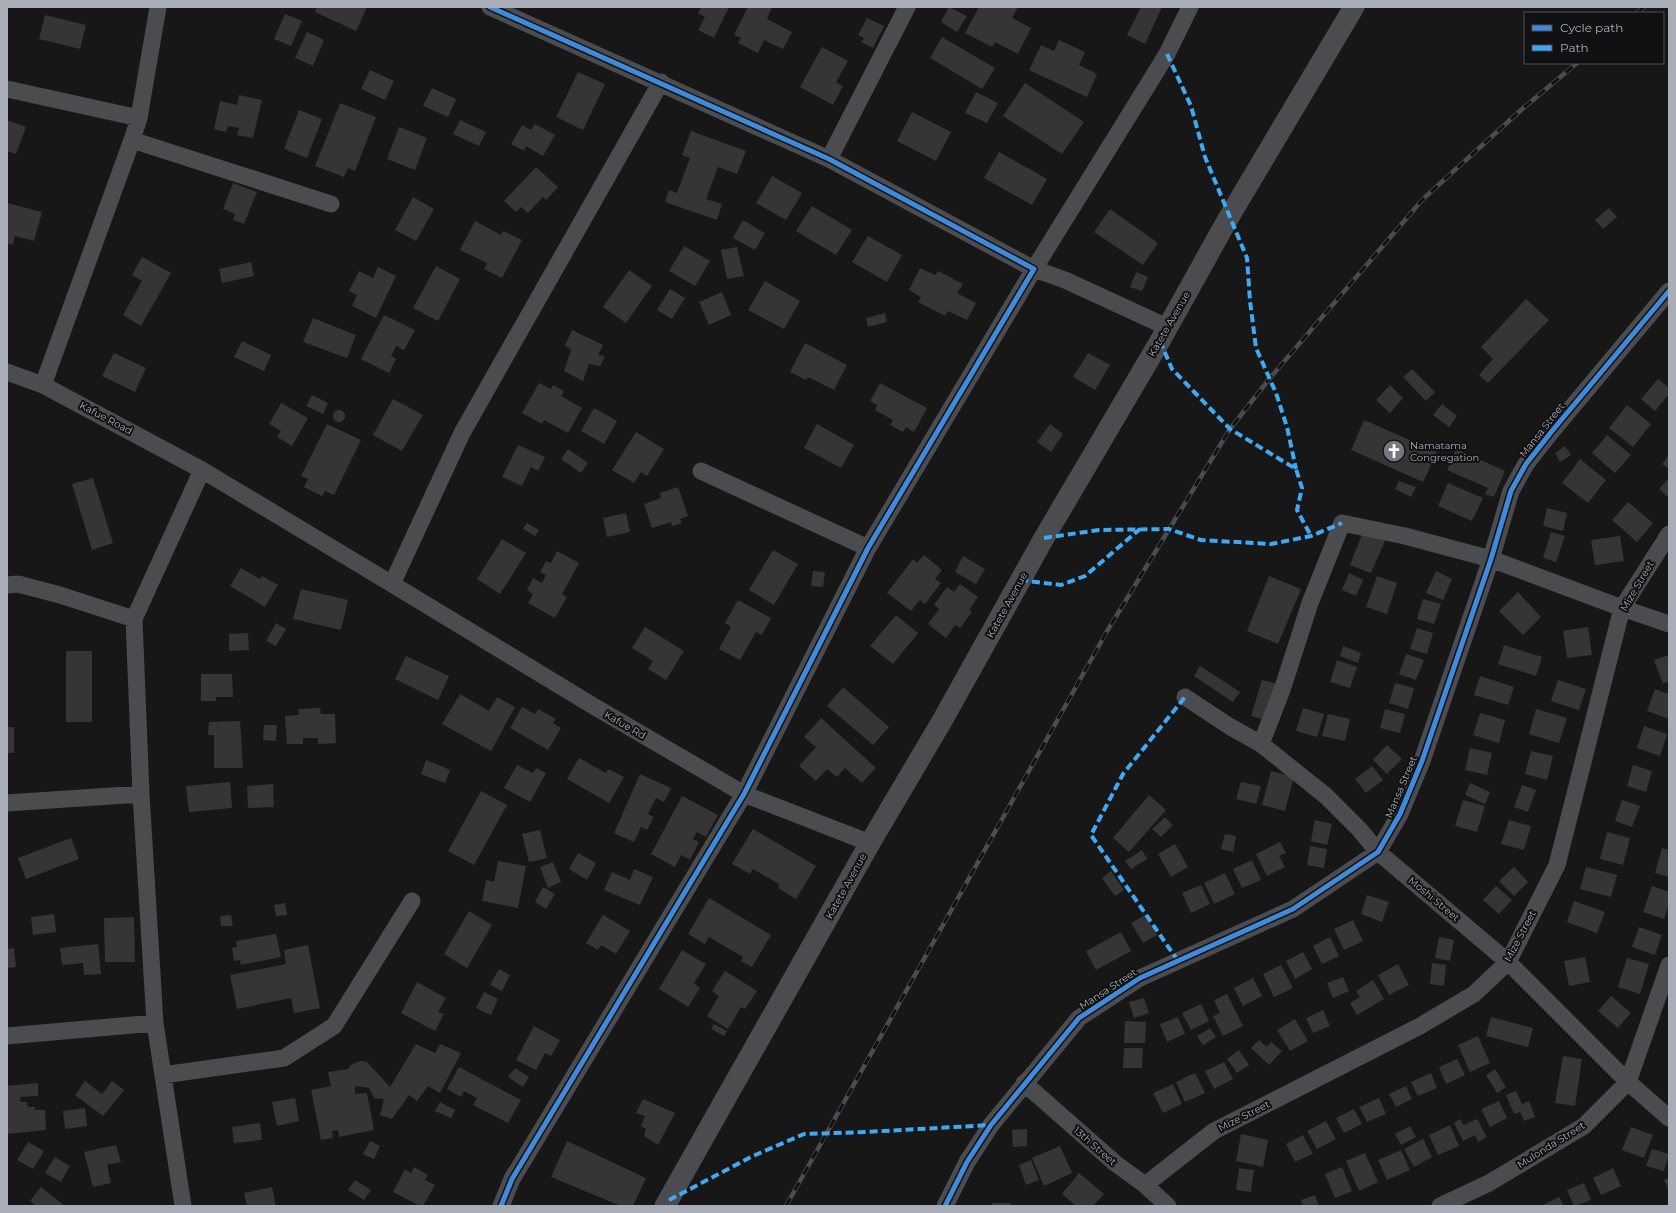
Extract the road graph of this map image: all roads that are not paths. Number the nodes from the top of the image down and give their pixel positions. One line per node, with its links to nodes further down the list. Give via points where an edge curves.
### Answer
1 (158, 7): 8 (street)
2 (490, 7): 6 (street)
3 (907, 7): 10 (street)
4 (1190, 7): 12 (street, via 1167,54)
5 (1354, 7): 14 (street, Katete Avenue)
6 (661, 82): 10 (street); 22 (street, via 462,433)
7 (7, 89): 8 (street)
8 (139, 118): 9 (street)
9 (132, 140): 11 (street); 16 (street)
10 (829, 159): 12 (street)
11 (331, 204)
12 (1034, 268): 14 (street); 20 (street)
13 (1669, 291): 21 (street, Mansa Street, via 1526,464 1511,491)
14 (1167, 327): 32 (street, Katete Avenue)
15 (7, 372): 16 (street, Kafue Road)
16 (43, 385): 17 (street, Kafue Road)
17 (202, 470): 22 (street, Kafue Road); 25 (street)
18 (702, 471): 20 (street)
19 (1669, 534): 24 (street, Mize Street)
20 (868, 548): 30 (street)
21 (1491, 559): 24 (street); 28 (street, via 1405,536 1342,523 1310,603 1282,690); 33 (street, Mansa Street, via 1422,761 1400,814)
22 (392, 584): 30 (street, Kafue Rd)
23 (7, 585): 25 (street, via 18,584)
24 (1622, 608): 26 (street); 35 (street, Mize Street, via 1557,865)
25 (134, 618): 29 (street)
26 (1669, 624)
27 (1185, 697): 28 (street, Moshi Street)
28 (1261, 744): 33 (street, Moshi Street, via 1326,796)
29 (141, 794): 31 (street); 37 (street)
30 (744, 794): 32 (street, Kafue Rd); 46 (street, via 512,1179)
31 (7, 802)
32 (870, 843): 44 (street, Katete Avenue)
33 (1378, 852): 35 (street, Moshi Street); 41 (street, Mansa Street, via 1293,909 1140,978 1079,1018)
34 (412, 902): 39 (street, via 334,1026 284,1058)
35 (1508, 962): 40 (street, Moshi Street); 43 (street, Mize Street, via 1474,994 1420,1026 1214,1131)
36 (1669, 965): 40 (street, Mulonda Street)
37 (155, 1023): 38 (street); 39 (street)
38 (7, 1036)
39 (163, 1075): 45 (street)
40 (1628, 1082): 42 (street, Moshi Street); 49 (street, Mulonda Street, via 1584,1126 1489,1183)
41 (1024, 1083): 43 (street, 13th Street, via 1115,1163); 47 (street, Mansa Street, via 991,1125 967,1162)
42 (1669, 1118)
43 (1145, 1185): 48 (street, 13th Street)
44 (663, 1204)
45 (183, 1206)
46 (501, 1206)
47 (945, 1206)
48 (1168, 1206)
49 (1440, 1206)

